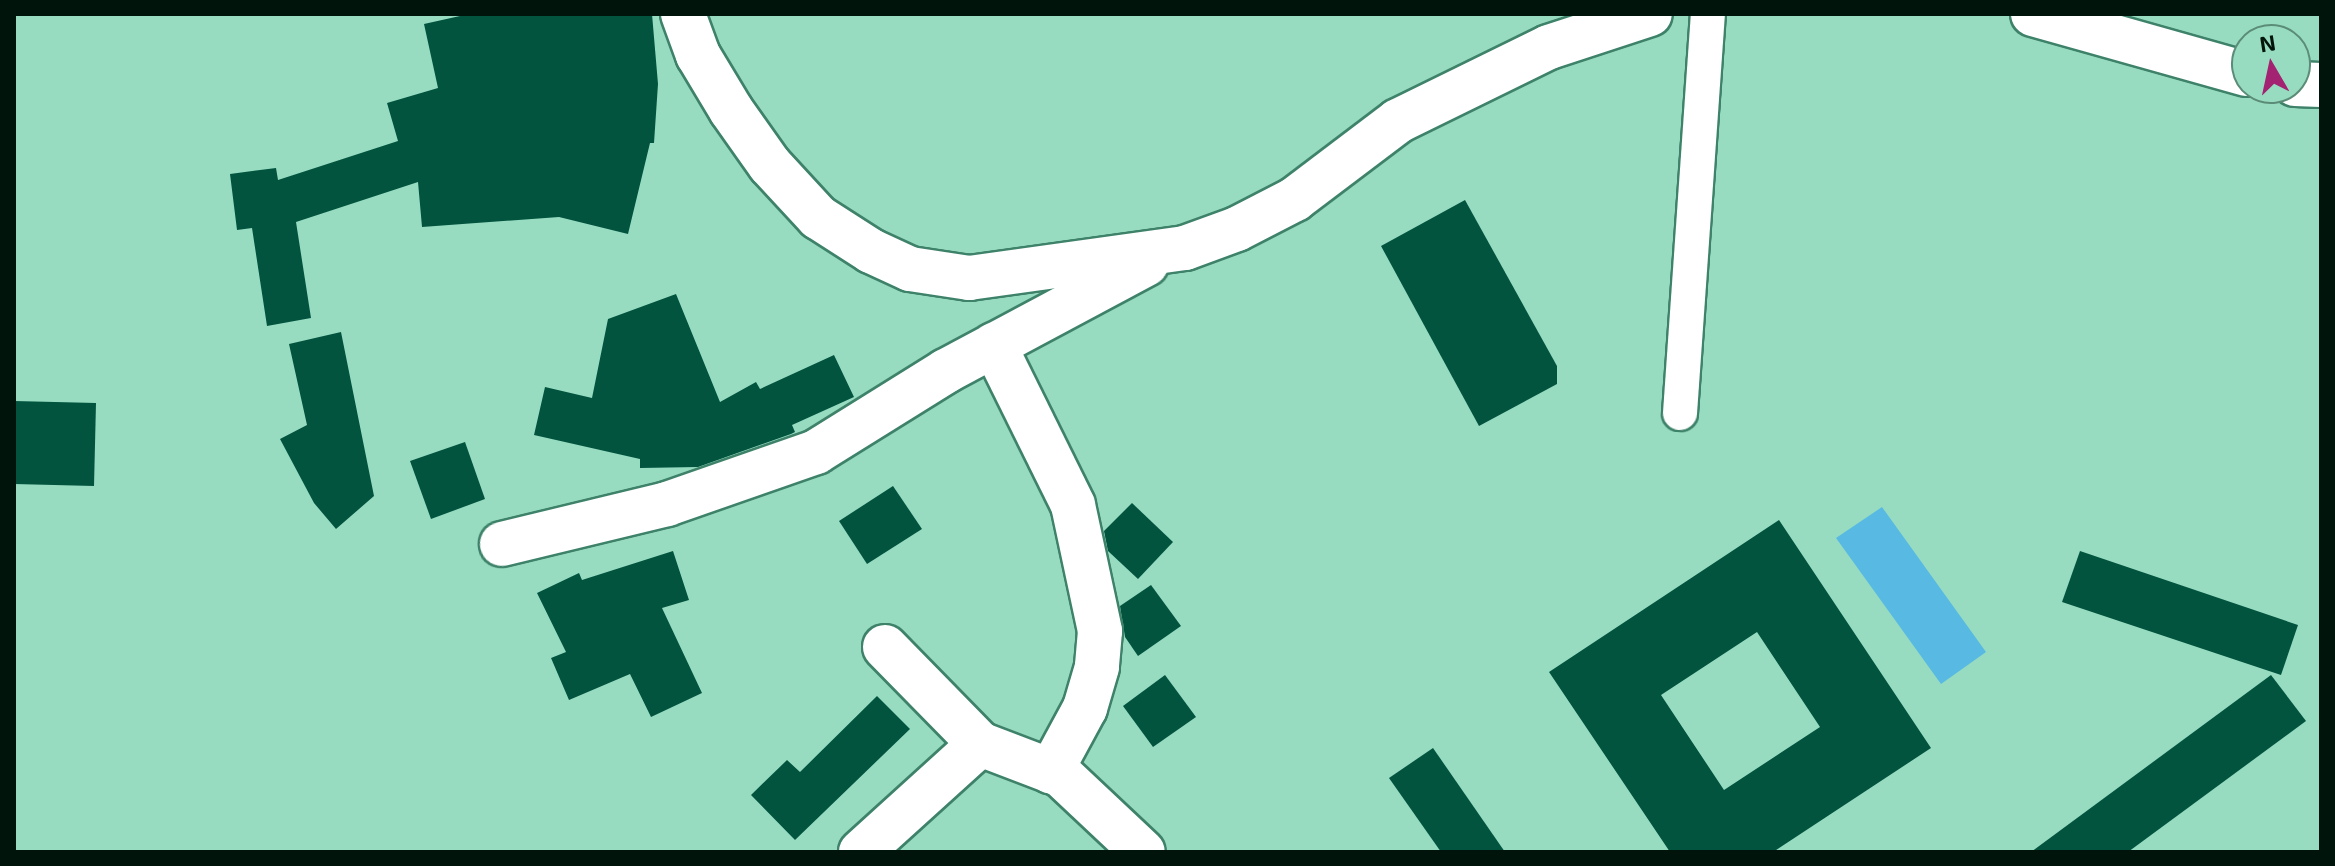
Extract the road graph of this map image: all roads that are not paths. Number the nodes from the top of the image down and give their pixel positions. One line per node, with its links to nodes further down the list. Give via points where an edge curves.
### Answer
1 (683, 14): 6 (street, via 698,55 770,165 818,217 871,251 910,269 969,278)
2 (1650, 14): 6 (street, via 1549,47 1411,114 1295,199 1237,229)
3 (1708, 14): 8 (lane)
4 (2033, 14): 5 (street)
5 (2231, 70)
6 (1172, 250): 7 (street)
7 (994, 345): 9 (street, via 816,452 667,504); 12 (street, via 1073,505 1100,631 1085,708)
8 (1680, 413)
9 (502, 544)
10 (885, 647): 11 (street)
11 (980, 744): 12 (street); 13 (street)
12 (1051, 771): 14 (street)
13 (861, 852)
14 (1143, 852)

